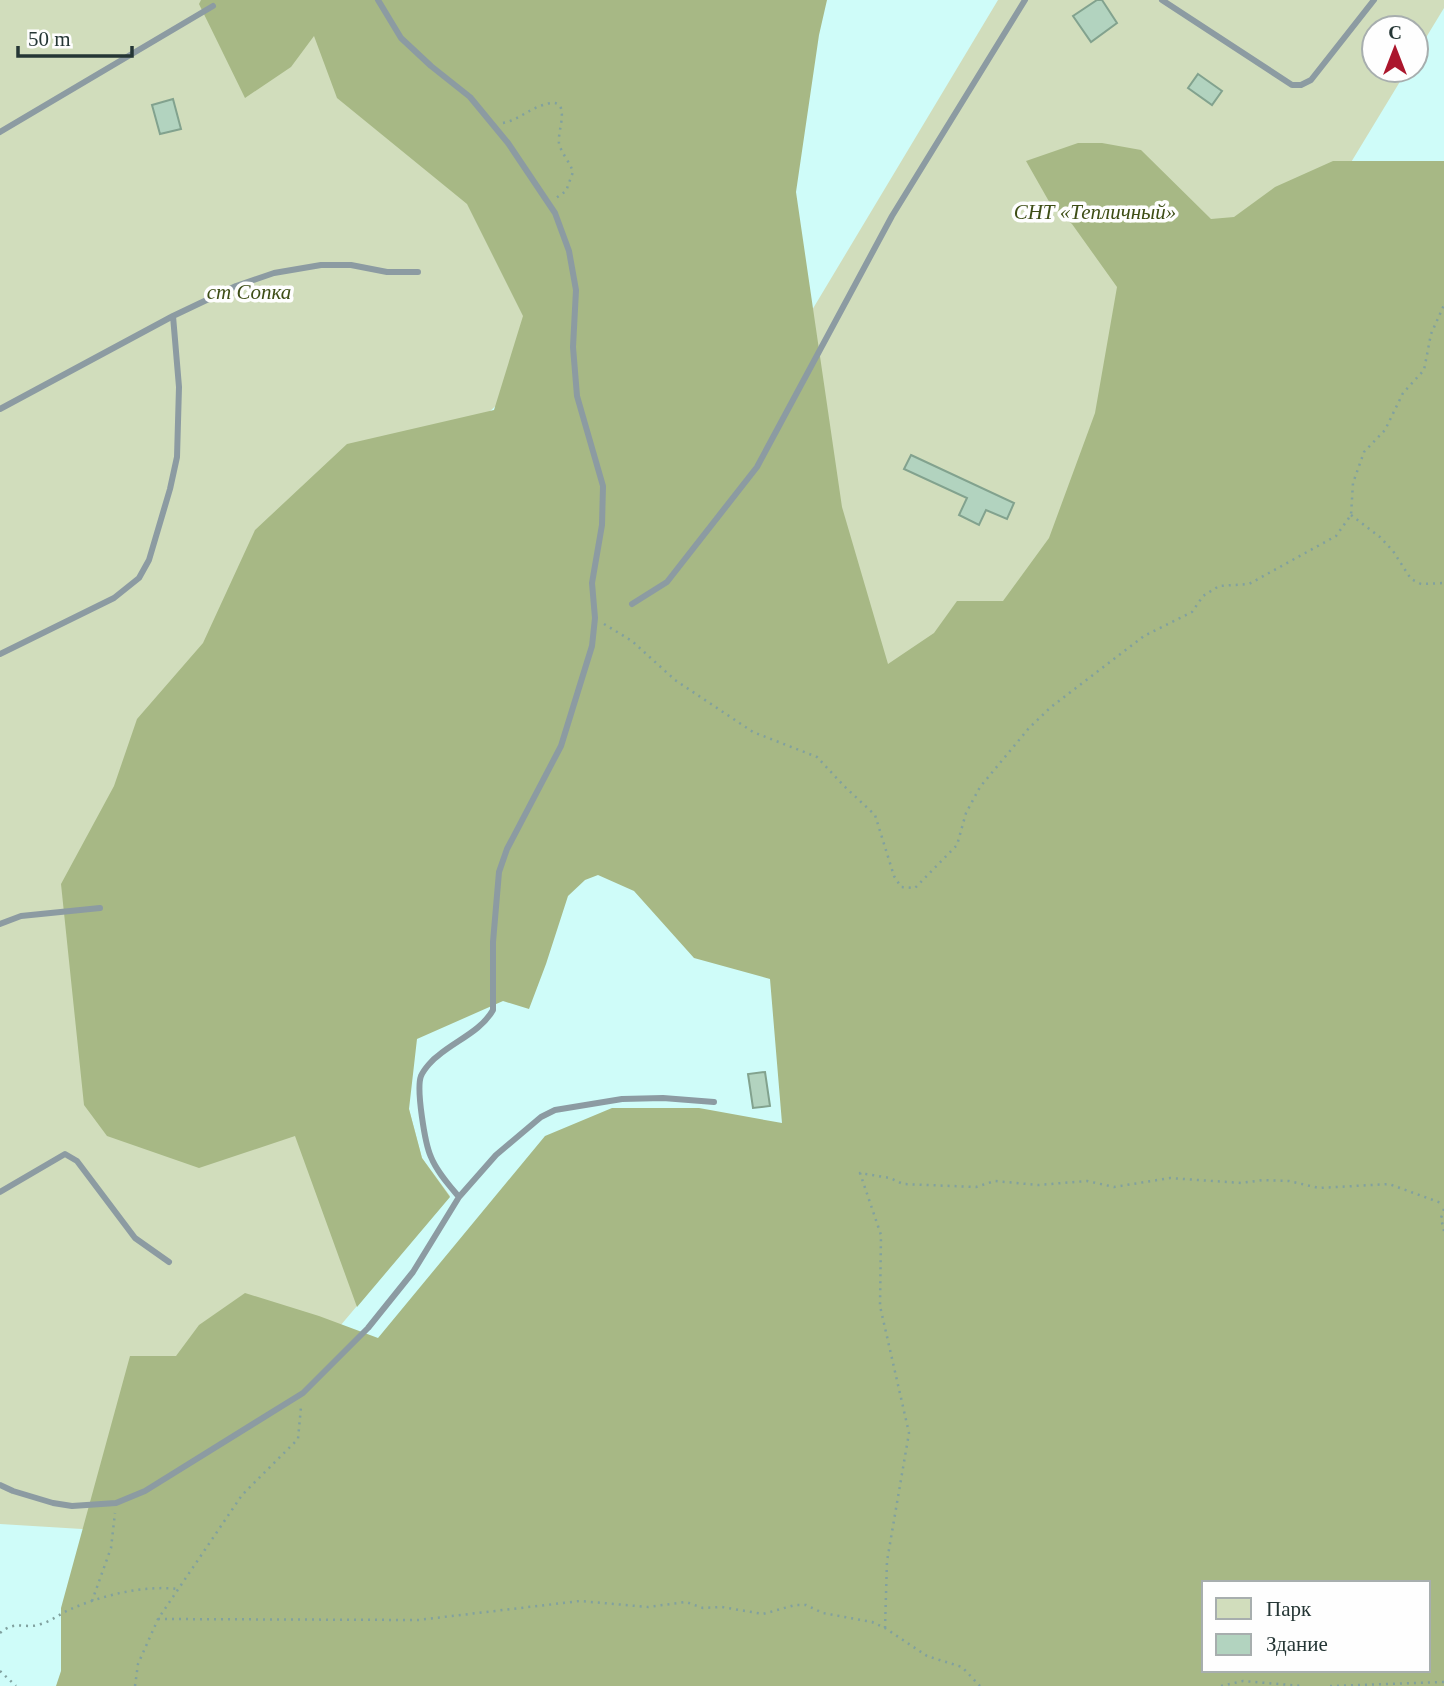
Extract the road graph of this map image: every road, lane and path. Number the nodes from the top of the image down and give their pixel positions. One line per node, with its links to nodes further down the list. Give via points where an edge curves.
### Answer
1 (378, 0): 6 (lane, via 401,38 470,97)
2 (1025, 0): 15 (lane, via 892,216 757,467 667,582)
3 (1161, 0): 4 (lane, via 1292,85 1311,80)
4 (1374, 0)
5 (213, 6): 7 (lane)
6 (493, 125): 8 (lane); 8 (path, via 512,122 542,105 559,106 563,112 559,144 573,173 566,191)
7 (0, 132)
8 (550, 204): 16 (lane, via 569,251 576,290 573,347 577,396 603,485 592,583)
9 (418, 272): 11 (lane, via 321,265 274,273)
10 (1444, 305): 13 (path, via 1431,334 1424,370 1403,393 1385,430 1364,452 1353,483)
11 (173, 316): 12 (lane); 17 (lane, via 179,387 177,457 149,560 139,578 114,598)
12 (0, 408)
13 (1351, 516): 14 (path, via 1380,537 1411,579 1421,584); 16 (path, via 1336,536 1249,584 1219,586 1203,596 1192,612 1144,636 1051,708 980,787 957,845 915,888 901,887 894,876 875,815 817,757 753,732 675,680 632,640)
14 (1444, 583)
15 (632, 604)
16 (595, 618): 22 (lane, via 592,646 561,746 499,872 493,1010 477,1029 436,1056 421,1077 430,1156)
17 (0, 654)
18 (100, 908): 19 (lane, via 21,916)
19 (0, 924)
20 (714, 1102): 22 (lane, via 622,1099 555,1110 519,1134)
21 (0, 1192): 25 (lane, via 65,1154 77,1161 135,1238)
22 (459, 1197): 26 (lane, via 413,1272 376,1319)
23 (1444, 1207): 24 (path); 32 (path, via 1389,1184 1319,1188 1289,1181 1170,1178 1114,1187 1087,1181 1038,1185 995,1181 976,1187 903,1184 860,1173 881,1235 880,1306 909,1433 887,1561)
24 (1444, 1231)
25 (169, 1262)
26 (303, 1393): 28 (lane, via 145,1491); 29 (path, via 298,1439 242,1495)
27 (0, 1485): 28 (lane, via 53,1503)
28 (116, 1503): 30 (path, via 111,1548)
29 (179, 1589): 30 (path, via 163,1587); 31 (path)
30 (92, 1601): 33 (path, via 39,1626 19,1624)
31 (158, 1619): 32 (path, via 418,1620 580,1601 648,1607 685,1602 763,1614 806,1605); 37 (path, via 138,1664)
32 (885, 1628): 38 (path, via 927,1656 962,1667)
33 (0, 1633)
34 (0, 1671): 36 (path)
35 (1444, 1682): 41 (path)
36 (16, 1686)
37 (135, 1686)
38 (980, 1686)
39 (1221, 1686): 40 (path, via 1242,1681)
40 (1302, 1686)
41 (1330, 1686)

